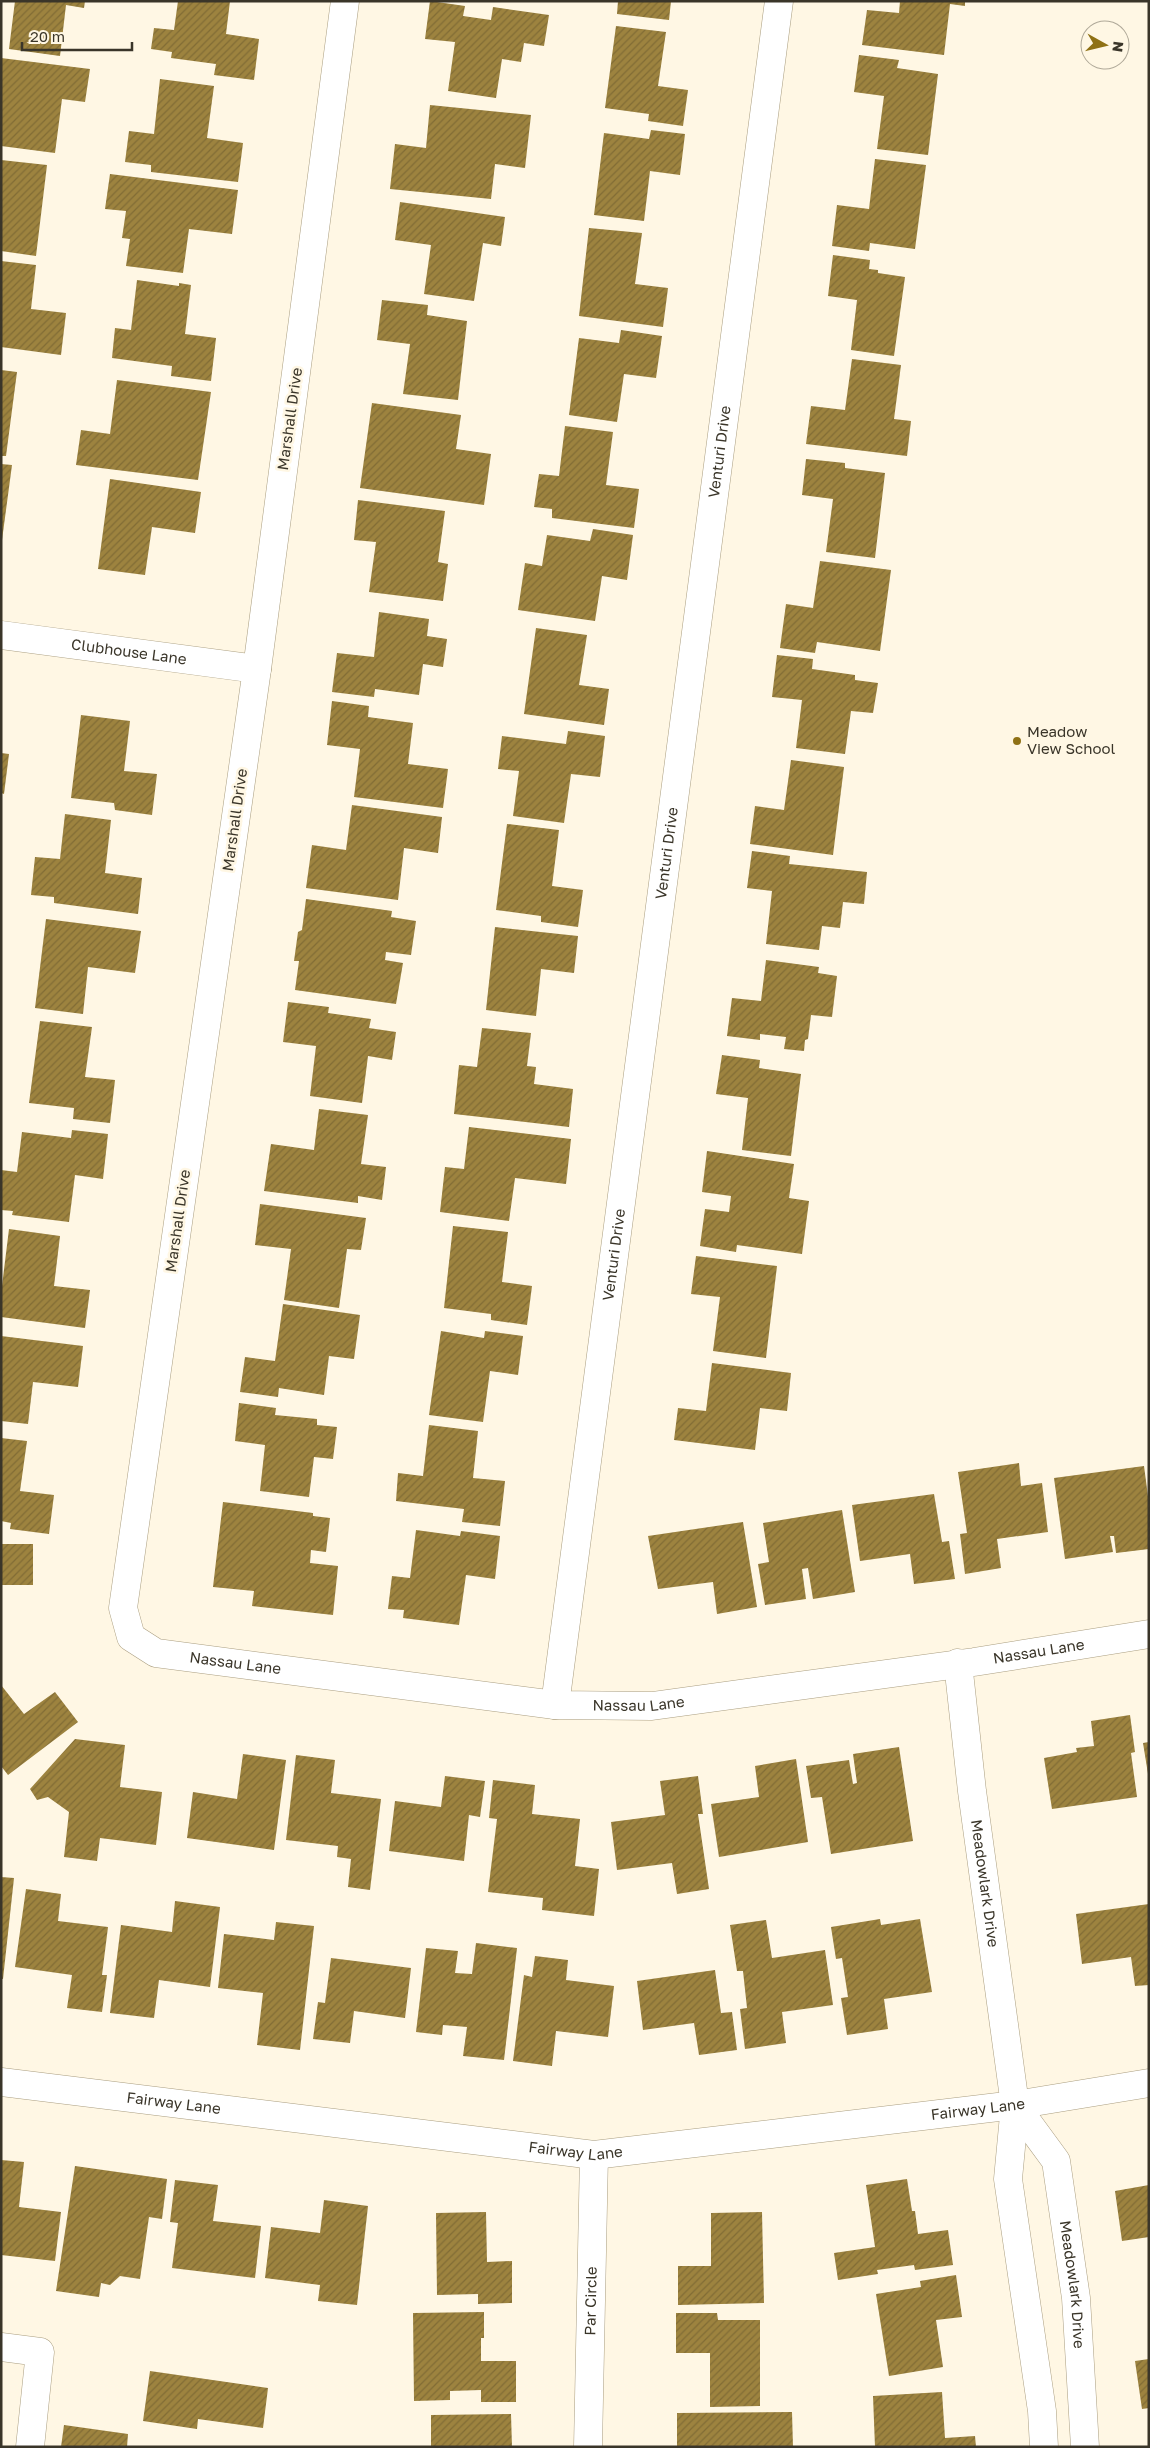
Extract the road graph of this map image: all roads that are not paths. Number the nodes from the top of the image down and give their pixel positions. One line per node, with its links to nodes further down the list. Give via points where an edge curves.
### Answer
1 (345, 1): 4 (street, Marshall Drive)
2 (778, 1): 8 (street, Venturi Drive)
3 (1, 635): 4 (street, Clubhouse Lane)
4 (256, 669): 6 (street, Marshall Drive, via 123,1608)
5 (1149, 1634): 7 (street, Nassau Lane)
6 (131, 1637): 8 (street, Nassau Lane, via 156,1652)
7 (958, 1663): 8 (street, Nassau Lane, via 652,1706); 11 (street, Meadowlark Drive, via 972,1791)
8 (556, 1705)
9 (1, 2082): 12 (street, Fairway Lane)
10 (1149, 2083): 11 (street, Fairway Lane)
11 (1016, 2105): 12 (street, Fairway Lane); 16 (street, Meadowlark Drive, via 1008,2179 1042,2411); 17 (street, Meadowlark Drive, via 1056,2161 1076,2298)
12 (594, 2155): 15 (street, Par Circle)
13 (1, 2347): 14 (street, via 40,2352)
14 (30, 2447)
15 (588, 2447)
16 (1044, 2447)
17 (1085, 2447)

